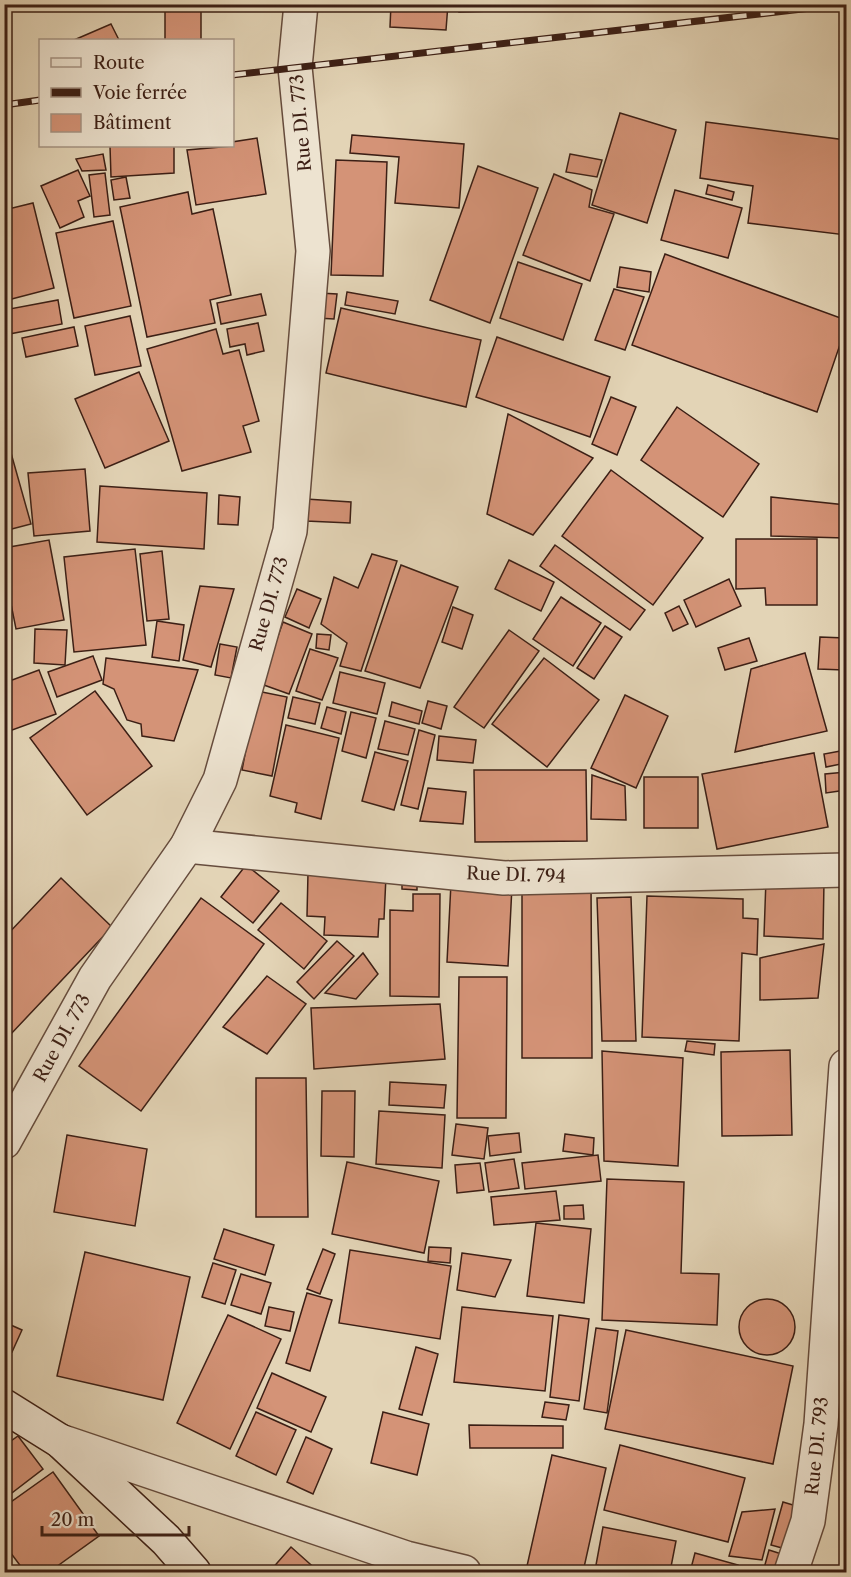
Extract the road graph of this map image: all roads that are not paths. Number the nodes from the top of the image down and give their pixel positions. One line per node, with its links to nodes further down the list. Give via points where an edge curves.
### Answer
1 (301, 4): 2 (street, Rue DI. 773, via 295,67 313,251 290,531 220,780)
2 (187, 846): 3 (street, Rue DI. 794, via 504,878); 5 (street, Rue DI. 773, via 95,978)
3 (846, 870)
4 (846, 1066): 10 (street, Rue DI. 793, via 820,1424 808,1521)
5 (4, 1142)
6 (4, 1406): 7 (street)
7 (60, 1441): 8 (street, via 166,1540); 9 (street, via 406,1558)
8 (194, 1572)
9 (464, 1572)
10 (791, 1572)

